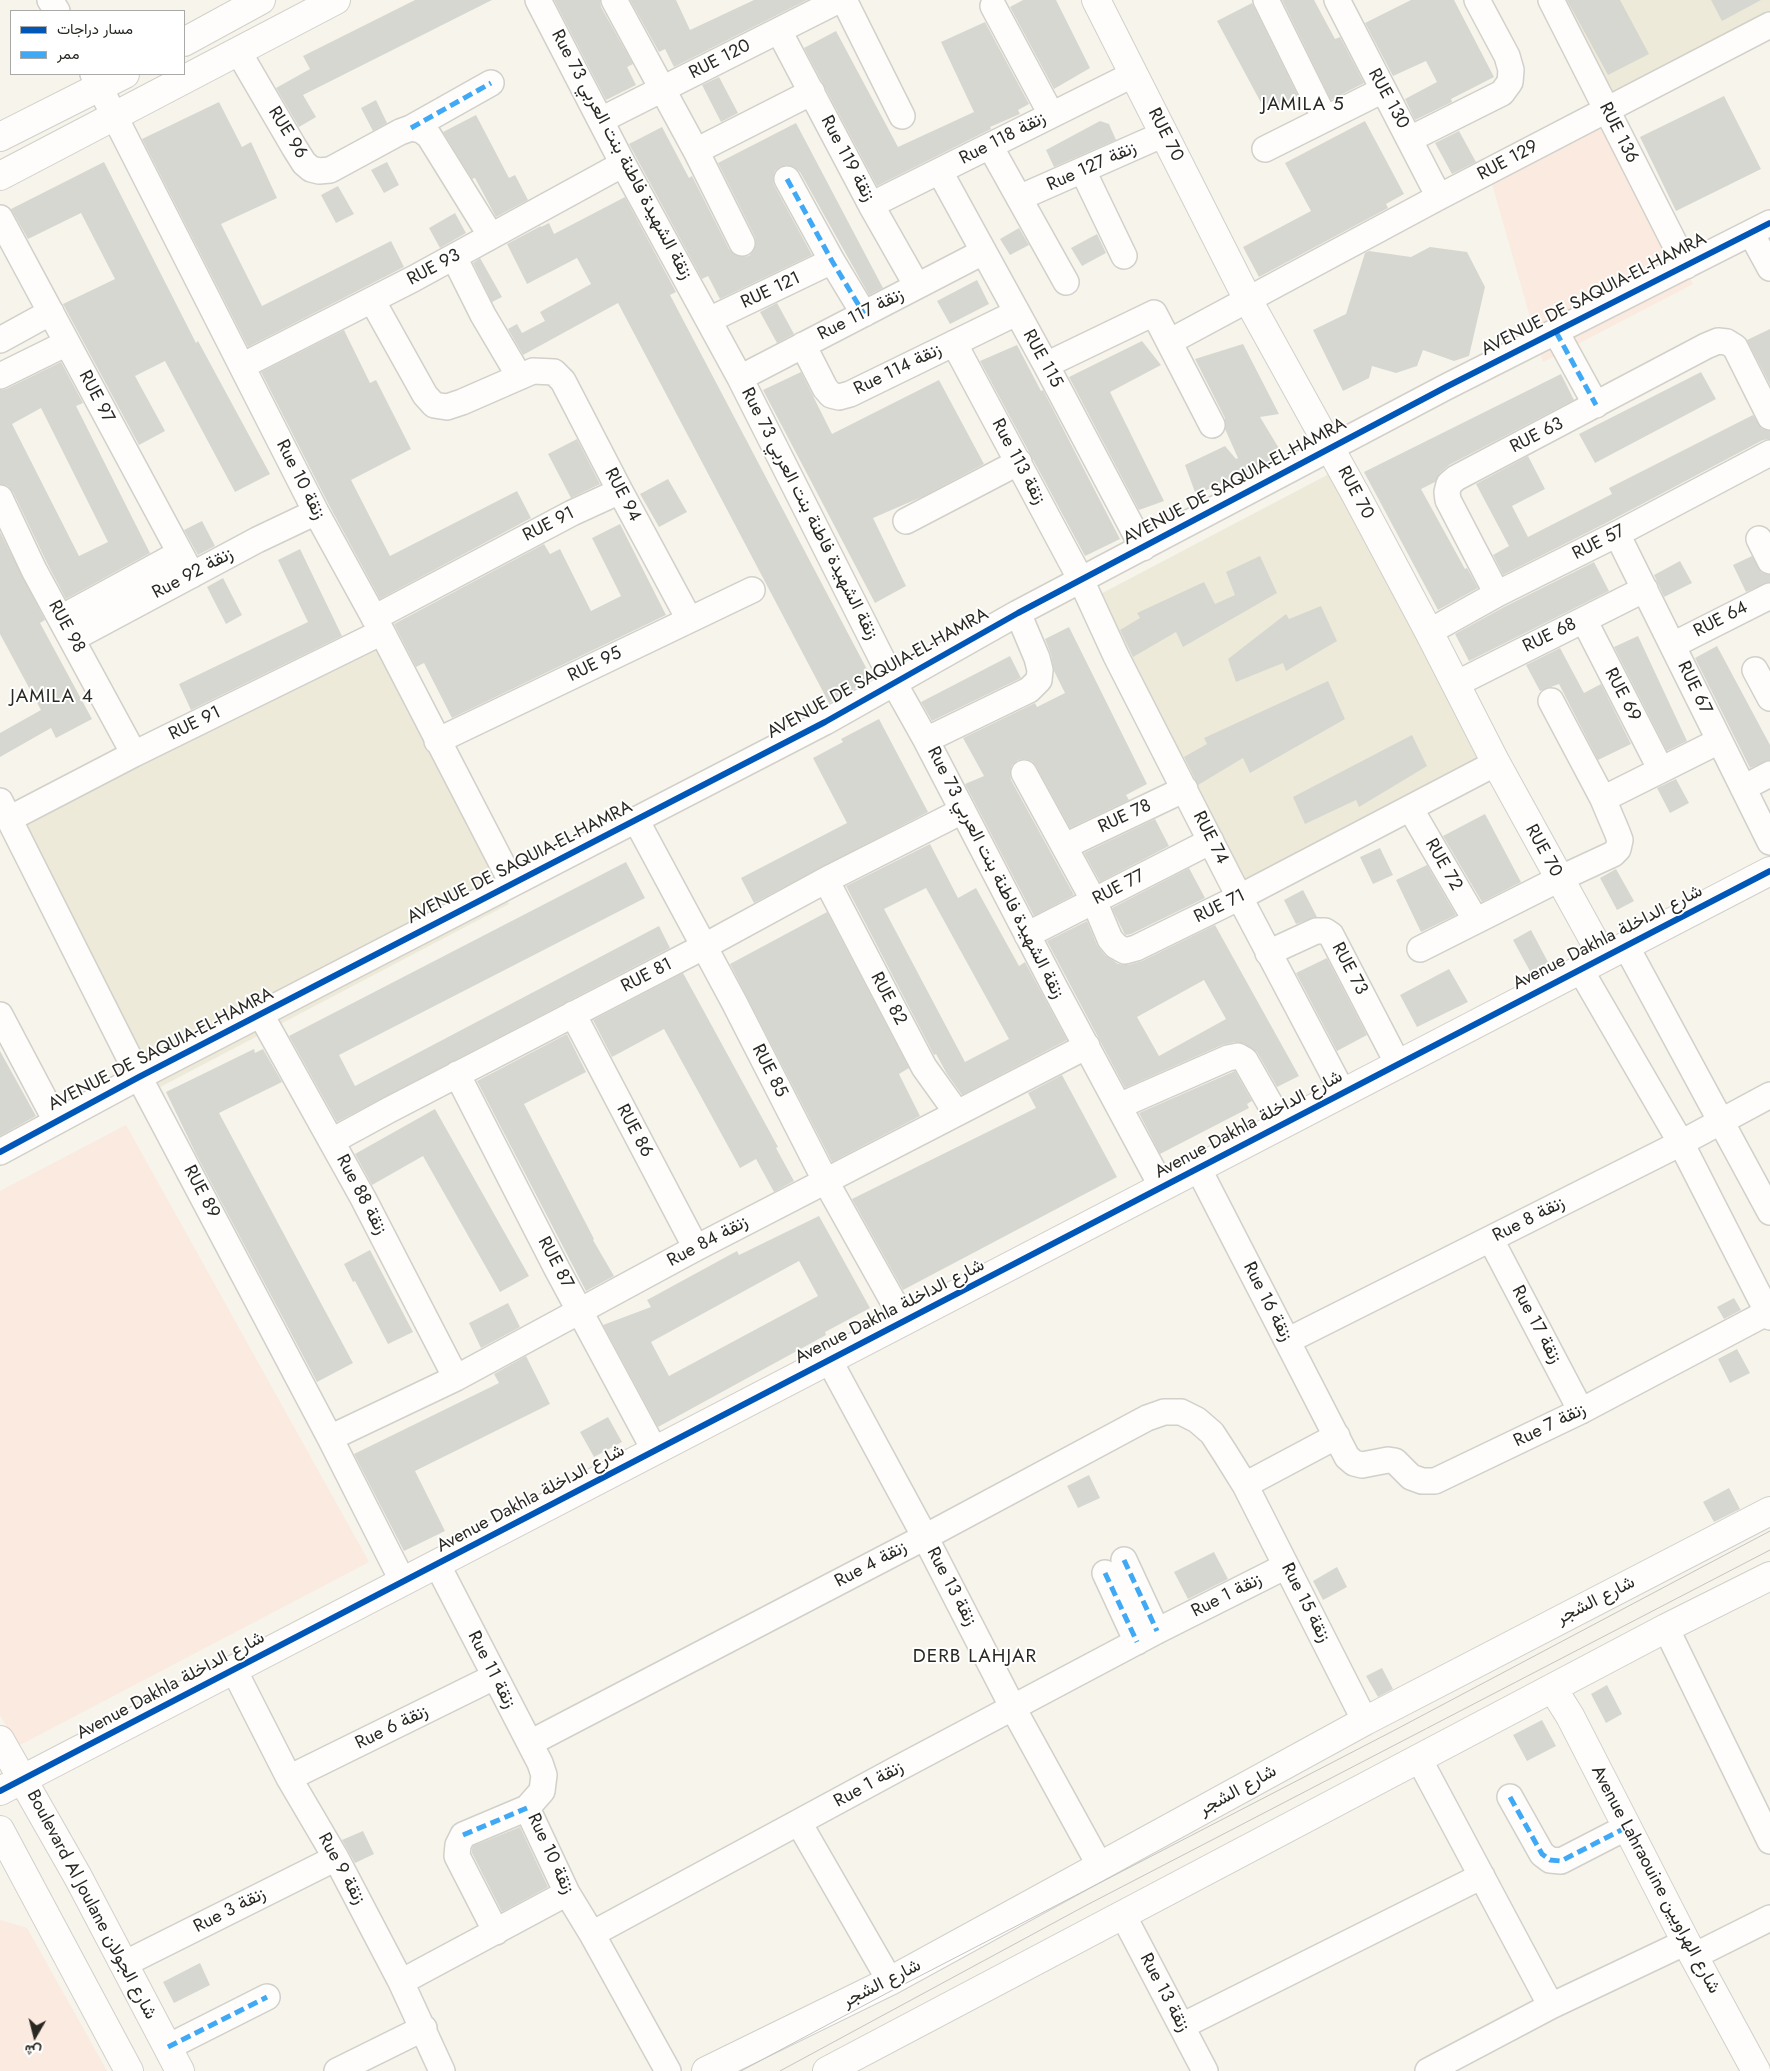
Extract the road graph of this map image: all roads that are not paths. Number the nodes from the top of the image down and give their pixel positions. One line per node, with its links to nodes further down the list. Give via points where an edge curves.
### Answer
1 (261, 0): 15 (street)
2 (336, 0): 16 (street)
3 (538, 0): 29 (street, Rue 73 زنقة الشهيدة فاطنة بنت العربي)
4 (614, 0): 21 (street)
5 (839, 0): 14 (street, RUE 120)
6 (844, 0): 27 (street)
7 (1096, 0): 17 (street, RUE 70)
8 (1266, 0): 28 (street)
9 (1337, 0): 22 (street, RUE 130)
10 (1477, 0): 33 (street, via 1507,56 1510,82 1502,93)
11 (1551, 0): 24 (street, RUE 136)
12 (993, 6): 25 (street)
13 (1770, 25): 24 (street, RUE 129)
14 (779, 31): 21 (street, RUE 120); 23 (street, Rue 119 زنقة)
15 (185, 41)
16 (238, 52): 26 (street); 30 (street, RUE 96, via 294,148 311,169 319,172 330,170 382,140)
17 (1134, 74): 25 (street, Rue 118 زنقة); 31 (street, RUE 70)
18 (120, 75): 19 (street)
19 (97, 80): 26 (street, Rue 10 زنقة); 32 (street)
20 (490, 83): 30 (street, RUE 96)
21 (661, 90): 29 (street, RUE 120); 36 (street)
22 (1383, 90): 28 (street); 33 (street, RUE 130)
23 (812, 92): 36 (street); 44 (street, Rue 119 زنقة)
24 (1606, 110): 42 (street, RUE 129); 53 (street, RUE 136)
25 (1051, 114): 34 (street, Rue 118 زنقة)
26 (115, 116): 40 (street); 70 (street, Rue 10 زنقة)
27 (902, 116)
28 (1325, 119): 35 (street)
29 (601, 120): 37 (street, Rue 73 زنقة الشهيدة فاطنة بنت العربي)
30 (411, 128): 47 (street, via 429,136)
31 (1164, 134): 38 (street, Rue 127 زنقة); 58 (street, RUE 70)
32 (0, 138)
33 (1410, 139): 42 (street, RUE 130)
34 (990, 146): 39 (street, Rue 118 زنقة); 43 (street)
35 (1265, 149)
36 (696, 151): 48 (street)
37 (623, 164): 47 (street, RUE 93); 62 (street, Rue 73 زنقة الشهيدة فاطنة بنت العربي)
38 (1083, 171): 43 (street, Rue 127 زنقة); 50 (street)
39 (940, 172): 44 (street, Rue 118 زنقة); 49 (street, RUE 115)
40 (0, 176)
41 (787, 179): 52 (street)
42 (1439, 197): 58 (street, RUE 129)
43 (1019, 198): 55 (street)
44 (871, 205): 56 (street, Rue 119 زنقة)
45 (0, 218): 59 (street, RUE 97)
46 (1760, 228): 53 (street, AVENUE DE SAQUIA-EL-HAMRA); 54 (street)
47 (491, 236): 51 (street, RUE 93)
48 (742, 243)
49 (983, 252): 56 (street, Rue 117 زنقة); 60 (street, RUE 115)
50 (1124, 256)
51 (454, 257): 57 (street, RUE 93); 72 (street)
52 (832, 261): 61 (street); 62 (street, RUE 121)
53 (1686, 266): 63 (street, AVENUE DE SAQUIA-EL-HAMRA)
54 (1770, 268)
55 (1066, 282)
56 (917, 286): 61 (street, Rue 117 زنقة)
57 (372, 300): 70 (street, RUE 93); 72 (street, via 425,395 434,405 447,407 462,402)
58 (1248, 300): 66 (street, RUE 129); 77 (street, RUE 70)
59 (51, 312): 64 (street); 65 (street, RUE 97)
60 (1016, 313): 67 (street, Rue 114 زنقة); 69 (street, RUE 115)
61 (864, 314): 68 (street, Rue 117 زنقة)
62 (709, 320): 73 (street, Rue 73 زنقة الشهيدة فاطنة بنت العربي)
63 (1556, 332): 74 (street); 77 (street, AVENUE DE SAQUIA-EL-HAMRA)
64 (0, 340)
65 (68, 342): 71 (street); 87 (street, RUE 97)
66 (1169, 342): 69 (street, via 1154,313); 76 (street)
67 (954, 343): 68 (street, Rue 114 زنقة, via 839,397 831,395 825,388); 79 (street, Rue 113 زنقة)
68 (803, 345): 73 (street, Rue 117 زنقة)
69 (1046, 365): 86 (street, RUE 115)
70 (242, 366): 82 (street, Rue 10 زنقة)
71 (0, 376)
72 (519, 376): 80 (street, RUE 94, via 533,371 554,372 563,381)
73 (740, 378): 103 (street, Rue 73 زنقة الشهيدة فاطنة بنت العربي)
74 (1596, 405): 75 (street, RUE 63, via 1706,346 1727,342 1735,347); 93 (street, RUE 63, via 1449,484 1448,500)
75 (1770, 417)
76 (1212, 426)
77 (1331, 448): 86 (street, AVENUE DE SAQUIA-EL-HAMRA); 100 (street, RUE 70)
78 (1770, 453): 84 (street, RUE 57)
79 (1018, 462): 83 (street); 90 (street, Rue 113 زنقة)
80 (620, 491): 96 (street, RUE 94); 98 (street, RUE 91, via 563,518)
81 (0, 498): 99 (street, RUE 98, via 34,570)
82 (316, 512): 89 (street, Rue 92 زنقة); 98 (street, Rue 10 زنقة)
83 (906, 520)
84 (1617, 534): 91 (street, RUE 67); 93 (street, RUE 57)
85 (1759, 539): 88 (street)
86 (1142, 548): 90 (street, AVENUE DE SAQUIA-EL-HAMRA)
87 (180, 553): 89 (street, RUE 97); 99 (street, Rue 92 زنقة)
88 (1770, 561)
89 (192, 575): 99 (street, Rue 92 زنقة)
90 (1081, 580): 95 (street, AVENUE DE SAQUIA-EL-HAMRA); 116 (street, RUE 74, via 1116,656)
91 (1644, 589): 97 (street, RUE 68); 101 (street, RUE 67)
92 (752, 590): 96 (street, RUE 95)
93 (1497, 594): 100 (street, RUE 57)
94 (1770, 596): 101 (street, RUE 64)
95 (1018, 613): 103 (street, AVENUE DE SAQUIA-EL-HAMRA); 107 (street, via 1037,658 1039,680 1029,690)
96 (689, 619): 108 (street, RUE 95)
97 (1584, 620): 104 (street, RUE 68); 112 (street, RUE 69)
98 (378, 625): 108 (street, Rue 10 زنقة); 110 (street, RUE 91)
99 (67, 628): 110 (street, RUE 98)
100 (1429, 632): 104 (street, RUE 70)
101 (1673, 645): 109 (street, RUE 67)
102 (1755, 670): 105 (street)
103 (894, 683): 107 (street, Rue 73 زنقة الشهيدة فاطنة بنت العربي); 121 (street, AVENUE DE SAQUIA-EL-HAMRA)
104 (1456, 684): 111 (street, RUE 70)
105 (1770, 698)
106 (1551, 701): 117 (street)
107 (926, 740): 120 (street, Rue 73 زنقة الشهيدة فاطنة بنت العربي)
108 (437, 741): 128 (street, Rue 10 زنقة)
109 (1719, 741): 112 (street); 115 (street, RUE 67)
110 (134, 754): 119 (street, RUE 91)
111 (1496, 764): 118 (street, RUE 71); 126 (street, RUE 70)
112 (1661, 770): 117 (street)
113 (1024, 773): 124 (street, RUE 71)
114 (1770, 774): 115 (street)
115 (1743, 788): 123 (street, RUE 67)
116 (1185, 789): 122 (street, RUE 74); 124 (street, RUE 78)
117 (1602, 799): 126 (street, via 1618,832 1618,849)
118 (1410, 808): 129 (street, RUE 71); 131 (street, RUE 72)
119 (5, 810): 143 (street, RUE 89)
120 (962, 811): 127 (street, RUE 81); 132 (street, Rue 73 زنقة الشهيدة فاطنة بنت العربي)
121 (636, 820): 128 (street, AVENUE DE SAQUIA-EL-HAMRA); 133 (street, RUE 85)
122 (1211, 841): 129 (street, RUE 74); 130 (street, RUE 77)
123 (1770, 842)
124 (1065, 846): 130 (street, RUE 71)
125 (1770, 870): 136 (street, Avenue Dakhla شارع الداخلة)
126 (1559, 879): 131 (street); 136 (street, RUE 70)
127 (826, 880): 133 (street, RUE 81); 147 (street, RUE 82, via 924,1067)
128 (512, 883): 139 (street, AVENUE DE SAQUIA-EL-HAMRA)
129 (1240, 898): 130 (street, RUE 71, via 1125,951 1110,939); 135 (street, RUE 74)
130 (1094, 901): 132 (street, RUE 77)
131 (1476, 921): 134 (street)
132 (1027, 935): 140 (street, Rue 73 زنقة الشهيدة فاطنة بنت العربي)
133 (703, 947): 137 (street, RUE 81); 155 (street, RUE 85)
134 (1420, 949)
135 (1268, 954): 141 (street, RUE 73, via 1316,932 1325,931 1331,935); 144 (street, RUE 74)
136 (1603, 957): 141 (street, Avenue Dakhla شارع الداخلة); 149 (street); 152 (street)
137 (573, 1014): 142 (street, RUE 81); 159 (street, RUE 86)
138 (0, 1015): 148 (street)
139 (261, 1015): 143 (street, AVENUE DE SAQUIA-EL-HAMRA); 151 (street, Rue 88 زنقة)
140 (1087, 1046): 146 (street, Rue 73 زنقة الشهيدة فاطنة بنت العربي); 147 (street, Rue 84 زنقة)
141 (1398, 1064): 144 (street, Avenue Dakhla شارع الداخلة)
142 (457, 1074): 151 (street, RUE 81); 160 (street, RUE 87)
143 (139, 1077): 148 (street, AVENUE DE SAQUIA-EL-HAMRA); 169 (street, RUE 89)
144 (1343, 1093): 150 (street, Avenue Dakhla شارع الداخلة)
145 (1770, 1095): 149 (street, Rue 8 زنقة)
146 (1119, 1106): 150 (street, via 1238,1056 1245,1060); 156 (street, Rue 73 زنقة الشهيدة فاطنة بنت العربي)
147 (957, 1112): 155 (street, Rue 84 زنقة)
148 (56, 1121): 153 (street, AVENUE DE SAQUIA-EL-HAMRA)
149 (1722, 1122): 152 (street, Rue 8 زنقة); 157 (street)
150 (1282, 1125): 154 (street, Avenue Dakhla شارع الداخلة)
151 (332, 1142): 165 (street, Rue 88 زنقة)
152 (1681, 1144): 158 (street, Rue 8 زنقة); 161 (street)
153 (0, 1152)
154 (1198, 1168): 156 (street, Avenue Dakhla شارع الداخلة); 163 (street, Rue 16 زنقة)
155 (825, 1180): 159 (street, Rue 84 زنقة); 162 (street, RUE 85)
156 (1162, 1187): 162 (street, Avenue Dakhla شارع الداخلة)
157 (1770, 1212)
158 (1490, 1240): 163 (street, Rue 8 زنقة); 166 (street, Rue 17 زنقة)
159 (696, 1248): 160 (street, Rue 84 زنقة)
160 (581, 1311): 165 (street, Rue 84 زنقة); 170 (street, RUE 87)
161 (1769, 1314): 166 (street, Rue 7 زنقة)
162 (904, 1321): 164 (street, Avenue Dakhla شارع الداخلة)
163 (1287, 1341): 168 (street, Rue 16 زنقة)
164 (829, 1360): 170 (street, Avenue Dakhla شارع الداخلة); 173 (street, Rue 13 زنقة)
165 (456, 1378): 169 (street, Rue 84 زنقة)
166 (1581, 1411): 168 (street, Rue 7 زنقة, via 1435,1481 1422,1481 1411,1476 1395,1461 1354,1463 1347,1457)
167 (1212, 1433): 171 (street, Rue 15 زنقة); 173 (street, Rue 4 زنقة, via 1181,1412 1164,1412 1147,1418)
168 (1337, 1436): 171 (street)
169 (330, 1438): 178 (street, RUE 89)
170 (655, 1451): 174 (street, Avenue Dakhla شارع الداخلة)
171 (1245, 1485): 176 (street, Rue 15 زنقة)
172 (1770, 1511): 185 (street, شارع الشجر)
173 (925, 1537): 184 (street, Rue 13 زنقة); 187 (street, Rue 4 زنقة)
174 (437, 1564): 178 (street, Avenue Dakhla شارع الداخلة); 182 (street, Rue 11 زنقة)
175 (1115, 1566): 180 (street)
176 (1286, 1566): 180 (street, Rue 1 زنقة); 185 (street, Rue 15 زنقة)
177 (1770, 1576): 179 (street)
178 (403, 1582): 181 (street, Avenue Dakhla شارع الداخلة)
179 (1666, 1628): 183 (street); 197 (street)
180 (1147, 1637): 184 (street, Rue 1 زنقة)
181 (234, 1670): 190 (street, Rue 9 زنقة); 191 (street, Avenue Dakhla شارع الداخلة)
182 (494, 1677): 187 (street, Rue 11 زنقة); 190 (street, Rue 6 زنقة)
183 (1553, 1689): 188 (street); 195 (street, Avenue Lahraouine شارع الهراويين)
184 (1013, 1708): 194 (street, Rue 1 زنقة); 199 (street, Rue 13 زنقة)
185 (1365, 1721): 199 (street, شارع الشجر)
186 (0, 1740): 191 (street, Boulevard Al Joulane شارع الجولان)
187 (530, 1744): 189 (street, Rue 11 زنقة)
188 (1419, 1759): 200 (street); 202 (street)
189 (544, 1775): 193 (street, Rue 10 زنقة, via 542,1791)
190 (289, 1778): 198 (street, Rue 9 زنقة)
191 (12, 1785): 207 (street, Boulevard Al Joulane شارع الجولان)
192 (1510, 1797): 195 (street, via 1542,1854 1550,1860 1562,1861)
193 (527, 1808): 201 (street, Rue 10 زنقة); 204 (street, via 463,1835 458,1845 457,1856)
194 (799, 1823): 205 (street, Rue 1 زنقة); 208 (street)
195 (1627, 1827): 206 (street, Avenue Lahraouine شارع الهراويين)
196 (0, 1830): 217 (street)
197 (1770, 1841)
198 (336, 1858): 207 (street, Rue 3 زنقة); 209 (street, Rue 9 زنقة)
199 (1100, 1866): 208 (street, شارع الشجر)
200 (1482, 1876): 211 (street); 212 (street)
201 (568, 1893): 204 (street); 205 (street, Rue 10 زنقة)
202 (1122, 1915): 212 (street, Rue 13 زنقة); 215 (street)
203 (1770, 1918): 206 (street)
204 (496, 1932): 209 (street)
205 (592, 1934): 221 (street)
206 (1690, 1949): 211 (street); 226 (street, Avenue Lahraouine شارع الهراويين)
207 (124, 1964): 214 (street, Boulevard Al Joulane شارع الجولان)
208 (890, 1981): 222 (street, شارع الشجر)
209 (401, 1982): 213 (street, Rue 9 زنقة)
210 (267, 1997): 214 (street)
211 (1551, 2006): 225 (street)
212 (1182, 2026): 224 (street, Rue 13 زنقة)
213 (424, 2028): 219 (street); 220 (street, Rue 9 زنقة)
214 (168, 2047): 218 (street, Boulevard Al Joulane شارع الجولان)
215 (858, 2064): 223 (street)
216 (1770, 2069): 227 (street)
217 (129, 2071)
218 (180, 2071)
219 (338, 2071)
220 (442, 2071)
221 (668, 2071)
222 (706, 2071)
223 (827, 2071)
224 (1205, 2071)
225 (1428, 2071)
226 (1756, 2071)
227 (1766, 2071)

